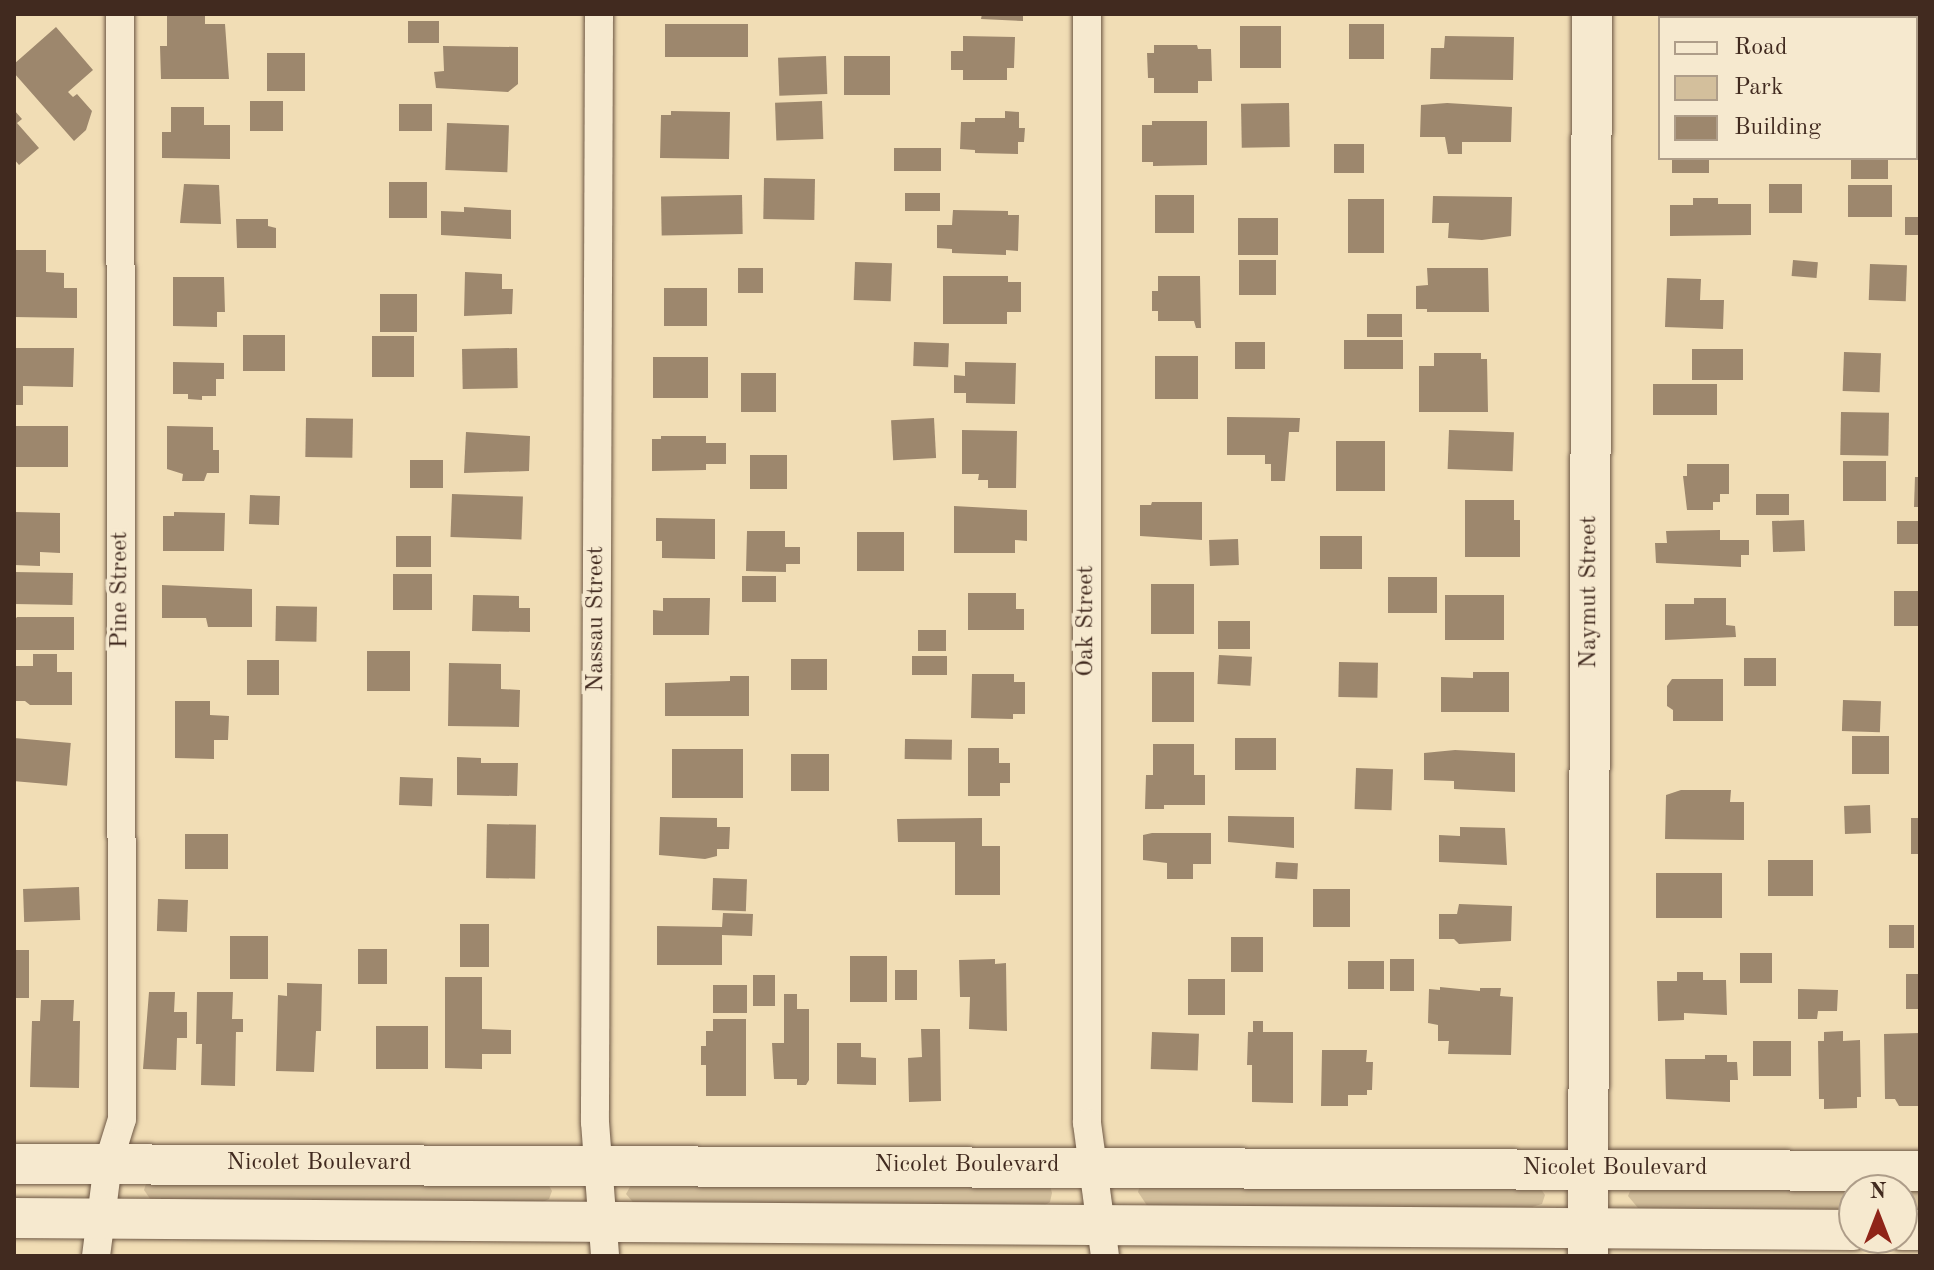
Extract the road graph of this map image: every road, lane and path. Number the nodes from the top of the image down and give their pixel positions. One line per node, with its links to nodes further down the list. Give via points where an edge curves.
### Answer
1 (120, 14): 6 (street, Pine Street, via 122,1119)
2 (599, 14): 7 (street, Nassau Street)
3 (1087, 14): 8 (street, Oak Street, via 1087,1123)
4 (1592, 14): 9 (street, Naymut Street)
5 (14, 1164): 6 (street, Nicolet Boulevard)
6 (108, 1164): 7 (street, Nicolet Boulevard); 11 (street, Pine Street)
7 (598, 1165): 8 (street, Nicolet Boulevard); 14 (street, Nassau Street)
8 (1094, 1167): 9 (street, Nicolet Boulevard); 15 (street, Oak Street)
9 (1588, 1169): 10 (street, Nicolet Boulevard); 16 (street, Naymut Street)
10 (1920, 1171)
11 (100, 1217): 12 (street); 14 (street); 17 (street, Pine Street)
12 (14, 1218)
13 (1838, 1231): 16 (street)
14 (605, 1240): 15 (street)
15 (1104, 1241): 16 (street)
16 (1588, 1242)
17 (96, 1256)

